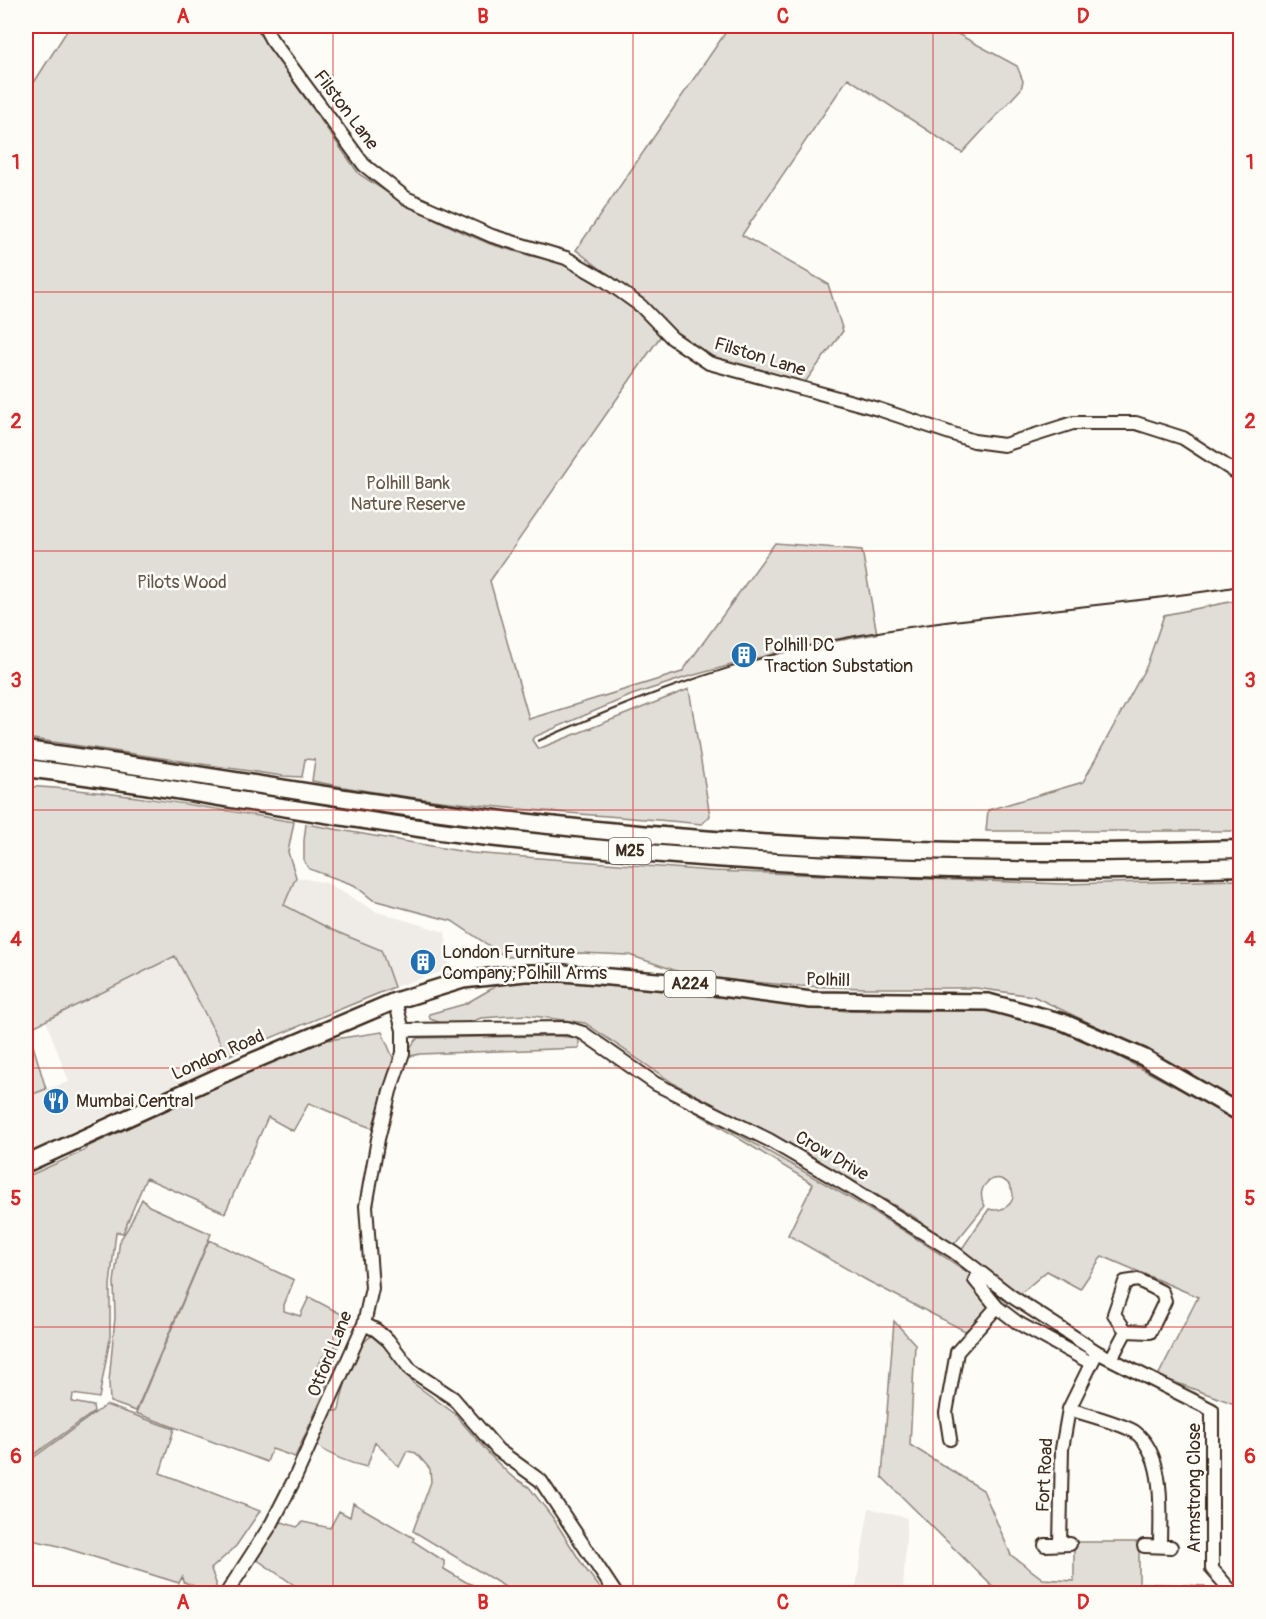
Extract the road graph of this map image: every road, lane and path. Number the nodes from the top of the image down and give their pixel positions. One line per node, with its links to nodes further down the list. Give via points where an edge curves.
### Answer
1 (264, 26): 2 (street, Filston Lane, via 364,165 406,198 492,236 566,258 641,306 672,338 709,363 878,409 974,441 1004,445 1073,423 1136,423 1183,438)
2 (1240, 475)
3 (26, 750): 5 (highway, M25, via 381,805 659,836 938,851)
4 (26, 768): 6 (highway, M25, via 420,829 685,856 963,870)
5 (1240, 849)
6 (1240, 867)
7 (395, 1001): 8 (street, Otford Lane); 9 (main road, Polhill / A224, via 478,977 562,973 692,984 811,1000 988,1002 1062,1022 1143,1057); 10 (main road, London Road / A224, via 256,1059)
8 (403, 1030): 11 (street, Crow Drive, via 567,1028 583,1033 656,1084 769,1140 848,1185); 13 (street, Otford Lane, via 403,1053 386,1108 366,1206 372,1288)
9 (1240, 1113)
10 (26, 1164)
11 (980, 1272): 12 (street, via 975,1280); 15 (street, Crow Drive)
12 (997, 1307): 17 (street); 20 (street, via 957,1352 946,1413)
13 (364, 1324): 23 (street, Otford Lane, via 272,1523); 24 (street, via 388,1340 411,1370 453,1398 498,1450 541,1481)
14 (1126, 1331): 14 (street, via 1150,1332 1165,1301 1162,1292 1138,1280 1125,1282 1114,1314); 16 (street)
15 (1097, 1352): 16 (street, Crow Drive); 17 (street, Fort Road)
16 (1111, 1359): 19 (street, Crow Drive)
17 (1091, 1364): 18 (street, Fort Road)
18 (1069, 1409): 21 (street, Fort Road, via 1062,1449 1065,1544); 22 (street, via 1134,1431 1149,1450 1159,1476 1166,1546)
19 (1212, 1410): 25 (street, Armstrong Close, via 1212,1569)
20 (950, 1439)
21 (1045, 1545)
22 (1144, 1546)
23 (226, 1593)
24 (616, 1593)
25 (1234, 1593)

